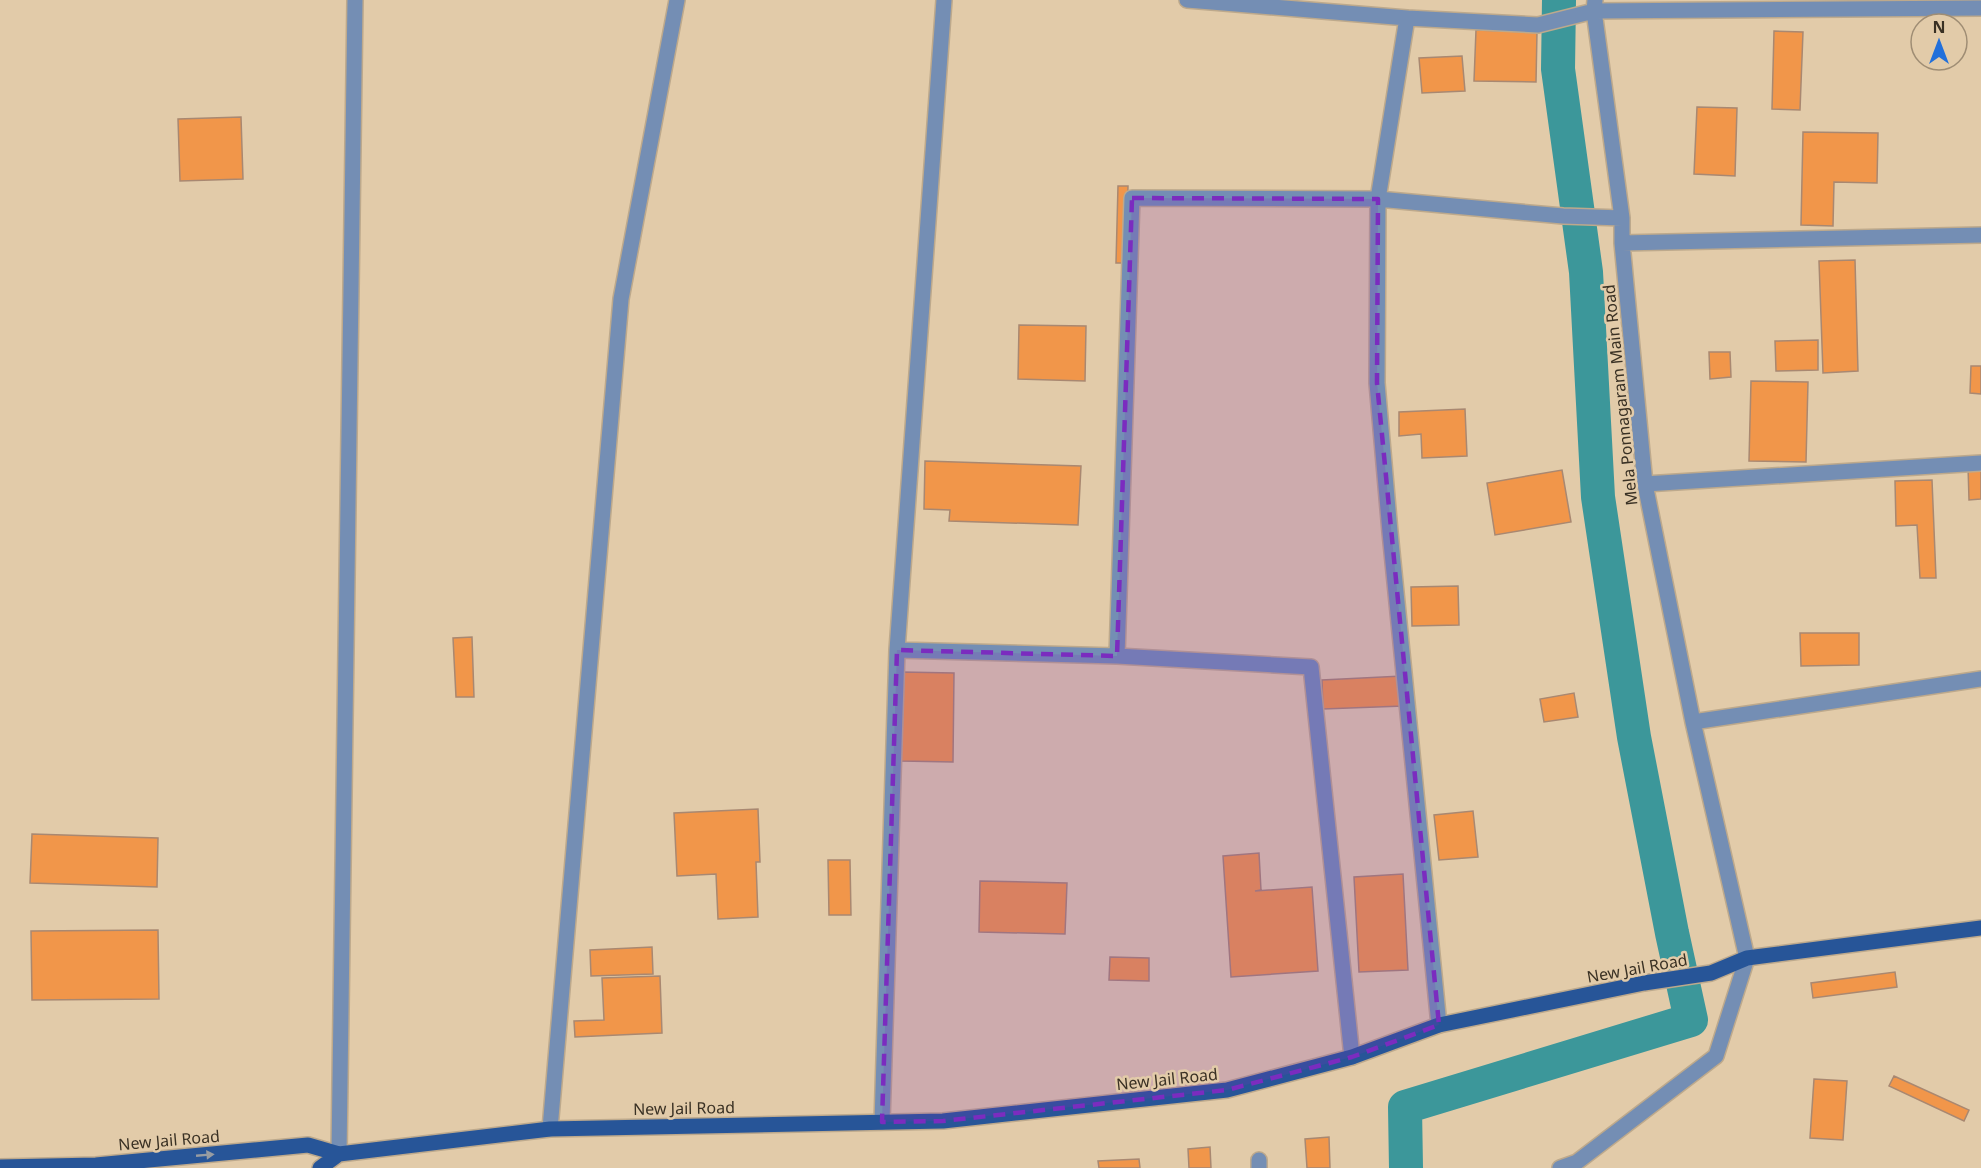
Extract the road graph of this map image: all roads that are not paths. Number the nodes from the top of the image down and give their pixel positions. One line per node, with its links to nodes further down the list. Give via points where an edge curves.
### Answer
1 (355, 0): 24 (street)
2 (676, 0): 23 (street, via 621,299)
3 (944, 0): 14 (street)
4 (1187, 0): 7 (street)
5 (1595, 5): 6 (street); 7 (street, via 1538,25); 9 (street, Mela Ponnagaram Main Road)
6 (1981, 8)
7 (1407, 18): 8 (street)
8 (1378, 199): 9 (street); 15 (street, via 1132,198); 20 (street, via 1377,383)
9 (1622, 218): 11 (street, Mela Ponnagaram Main Road)
10 (1981, 235): 11 (street)
11 (1622, 243): 13 (street, Mela Ponnagaram Main Road)
12 (1981, 463): 13 (street)
13 (1645, 484): 17 (street, Mela Ponnagaram Main Road)
14 (897, 650): 15 (street); 22 (street)
15 (1117, 656): 21 (street, via 1311,666)
16 (1981, 679): 17 (street)
17 (1693, 722): 19 (street, Mela Ponnagaram Main Road)
18 (1981, 928): 19 (main road, New Jail Road)
19 (1747, 958): 20 (main road, New Jail Road, via 1711,973); 27 (street, via 1716,1056 1577,1162)
20 (1439, 1025): 21 (main road, New Jail Road)
21 (1352, 1057): 22 (main road, New Jail Road, via 1227,1090 943,1121)
22 (882, 1122): 23 (main road, New Jail Road)
23 (550, 1129): 24 (main road, New Jail Road)
24 (339, 1154): 25 (main road, New Jail Road, one-way to 24, via 96,1165 308,1145); 26 (main road, New Jail Road)
25 (0, 1167)
26 (320, 1168)
27 (1560, 1168)

